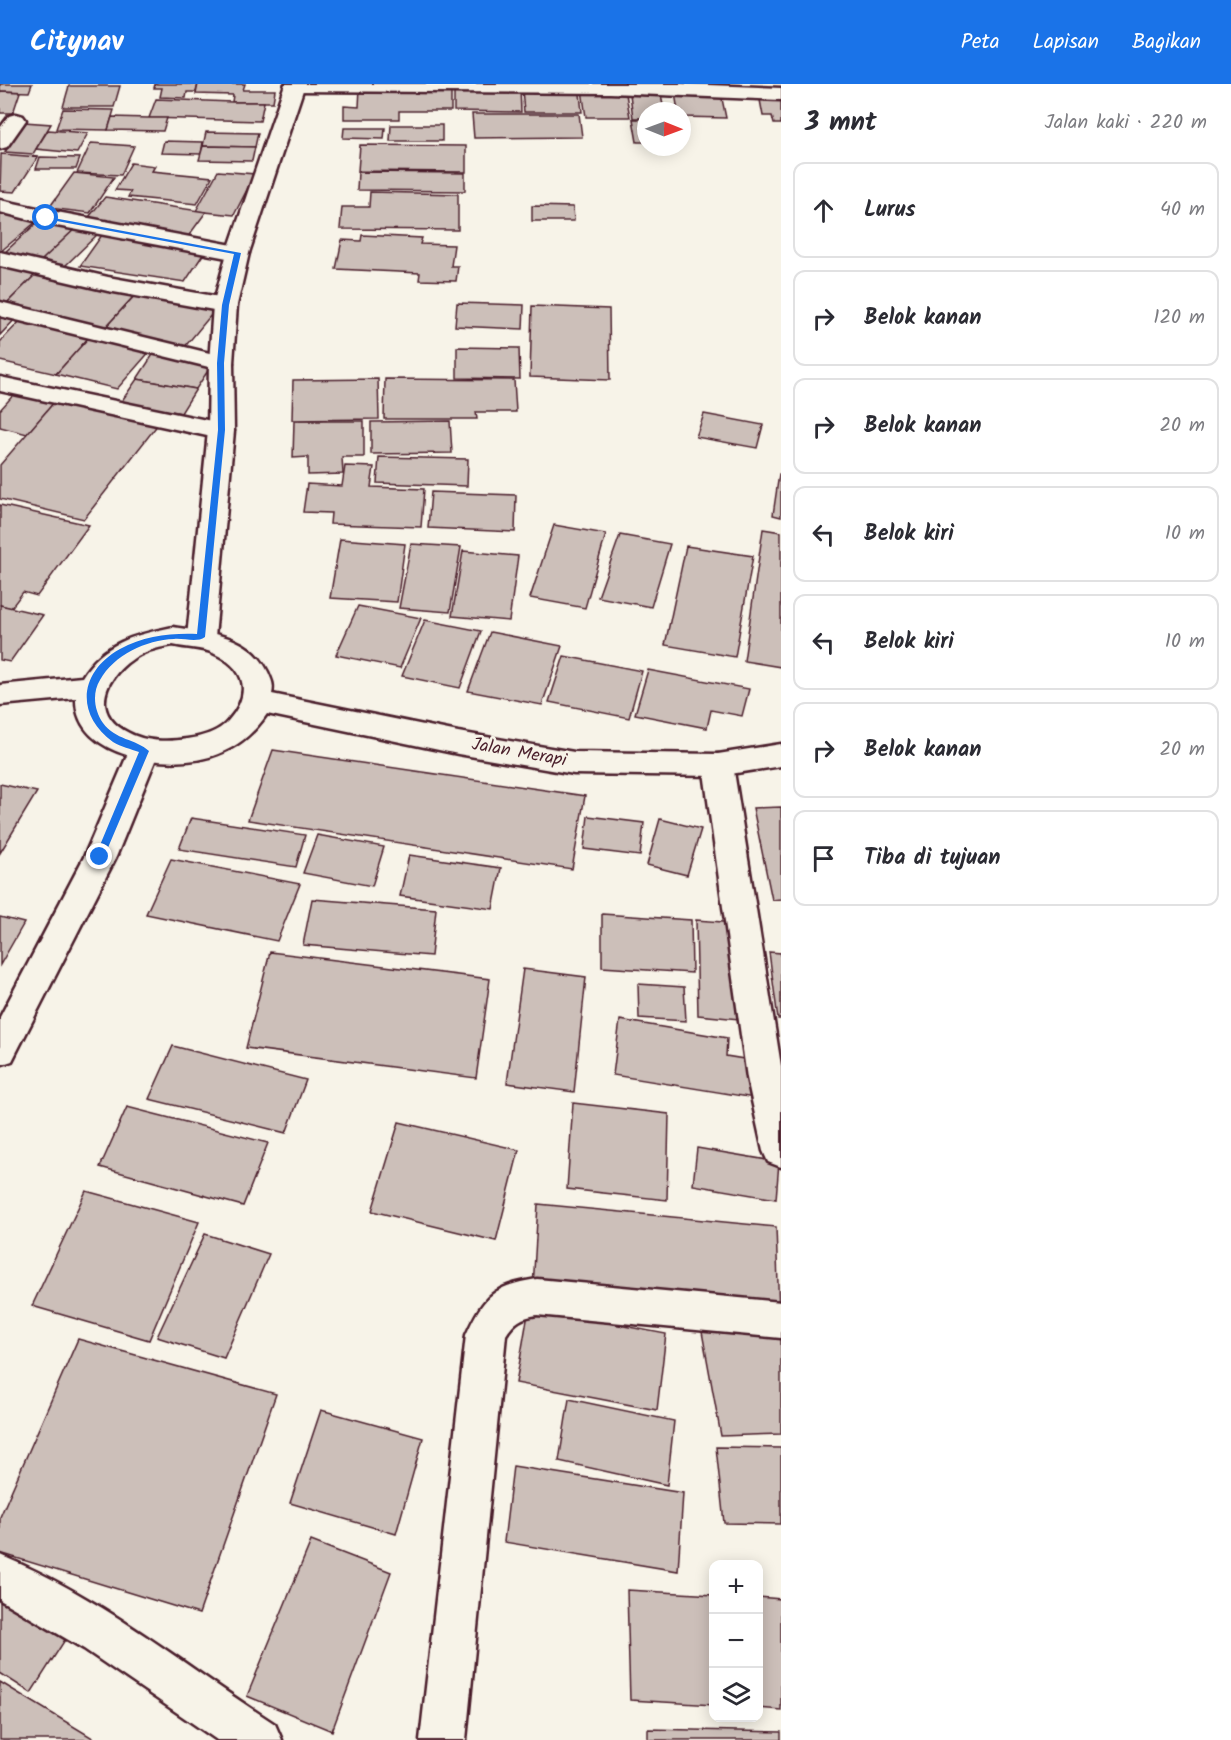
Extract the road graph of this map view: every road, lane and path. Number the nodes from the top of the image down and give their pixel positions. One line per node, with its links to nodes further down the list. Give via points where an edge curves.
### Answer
1 (294, 85): 2 (street, via 610,87); 6 (street)
2 (781, 94)
3 (16, 120): 4 (street)
4 (0, 143)
5 (0, 206): 6 (street)
6 (237, 253): 8 (street)
7 (0, 259): 8 (street)
8 (225, 305): 10 (street)
9 (0, 309): 10 (street)
10 (220, 363): 12 (street)
11 (0, 384): 12 (street)
12 (221, 430): 13 (street)
13 (201, 637): 14 (street, via 173,636 122,652 102,668); 16 (street, via 236,650 258,674)
14 (92, 686): 15 (street); 17 (street, via 90,706 100,726 118,742)
15 (0, 695)
16 (260, 702): 17 (street, via 241,729 207,747 166,753); 19 (street, Jalan Merapi, via 574,763)
17 (144, 751): 20 (street, via 100,857)
18 (781, 755): 19 (street, Jalan Merapi)
19 (718, 765): 21 (street, via 765,1078)
20 (0, 1051)
21 (781, 1151)
22 (781, 1320): 25 (street, via 537,1297 506,1305 492,1319 486,1335)
23 (0, 1577): 24 (street, via 106,1636)
24 (259, 1740)
25 (444, 1740)

